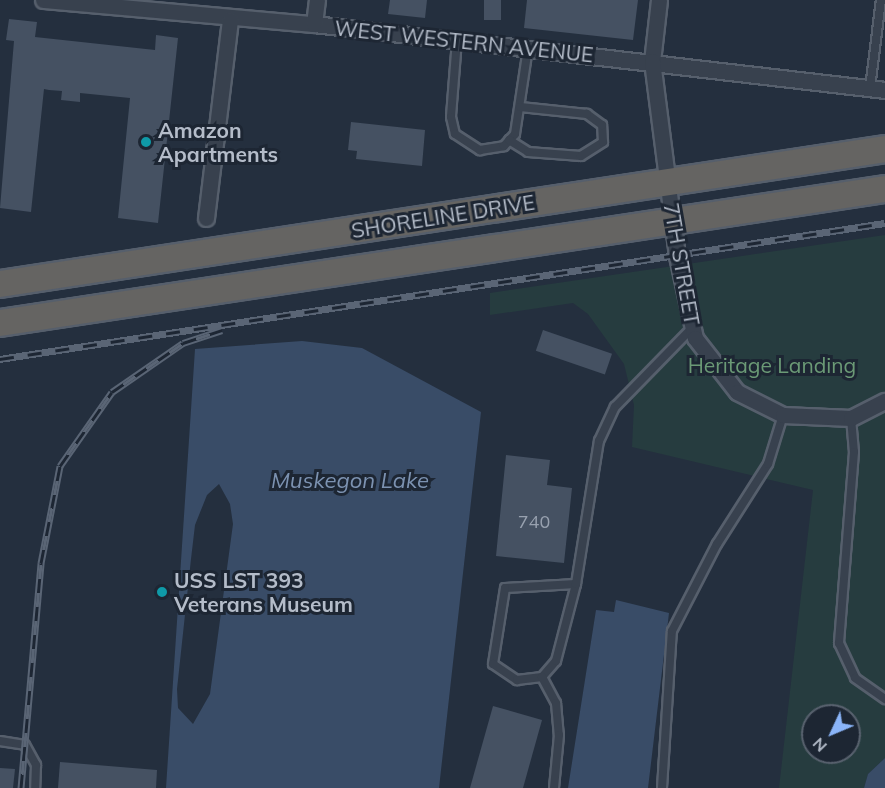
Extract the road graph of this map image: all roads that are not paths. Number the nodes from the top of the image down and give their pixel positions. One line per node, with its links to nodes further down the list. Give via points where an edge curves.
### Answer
1 (43, 0): 5 (street, WEST WESTERN AVENUE)
2 (316, 0): 6 (street)
3 (660, 0): 9 (street, 7TH STREET)
4 (881, 0): 10 (lane)
5 (230, 19): 6 (street, WEST WESTERN AVENUE); 16 (street)
6 (314, 24): 7 (street, WEST WESTERN AVENUE)
7 (457, 40): 8 (street, WEST WESTERN AVENUE); 12 (lane, via 451,117 455,134 480,150)
8 (528, 48): 9 (street, WEST WESTERN AVENUE); 11 (lane)
9 (652, 61): 10 (street, WEST WESTERN AVENUE); 14 (street, 7TH STREET)
10 (877, 89)
11 (520, 107): 12 (lane); 12 (lane, via 587,114 602,125 603,141 581,156 528,152)
12 (509, 140)
13 (885, 149): 14 (highway, SHORELINE DRIVE)
14 (668, 183): 17 (street, 7TH STREET); 18 (highway, SHORELINE DRIVE)
15 (885, 189): 17 (highway, SHORELINE DRIVE)
16 (206, 218)
17 (673, 222): 19 (highway, SHORELINE DRIVE); 20 (street, 7TH STREET)
18 (0, 284)
19 (0, 323)
20 (692, 328): 22 (street, 7TH STREET, via 714,369 737,392); 24 (lane, via 615,407 603,433 585,508)
21 (885, 401): 23 (street, 7TH STREET)
22 (783, 415): 23 (street, 7TH STREET); 30 (lane, via 768,464 717,544 672,631)
23 (851, 418): 26 (lane, via 854,452 839,644 855,678)
24 (576, 584): 25 (lane, via 556,661); 25 (lane, via 505,588 493,664 517,680)
25 (542, 677): 29 (lane, via 557,713)
26 (885, 699)
27 (0, 741): 28 (lane, via 25,745 36,765)
28 (35, 788)
29 (554, 788)
30 (662, 788)

